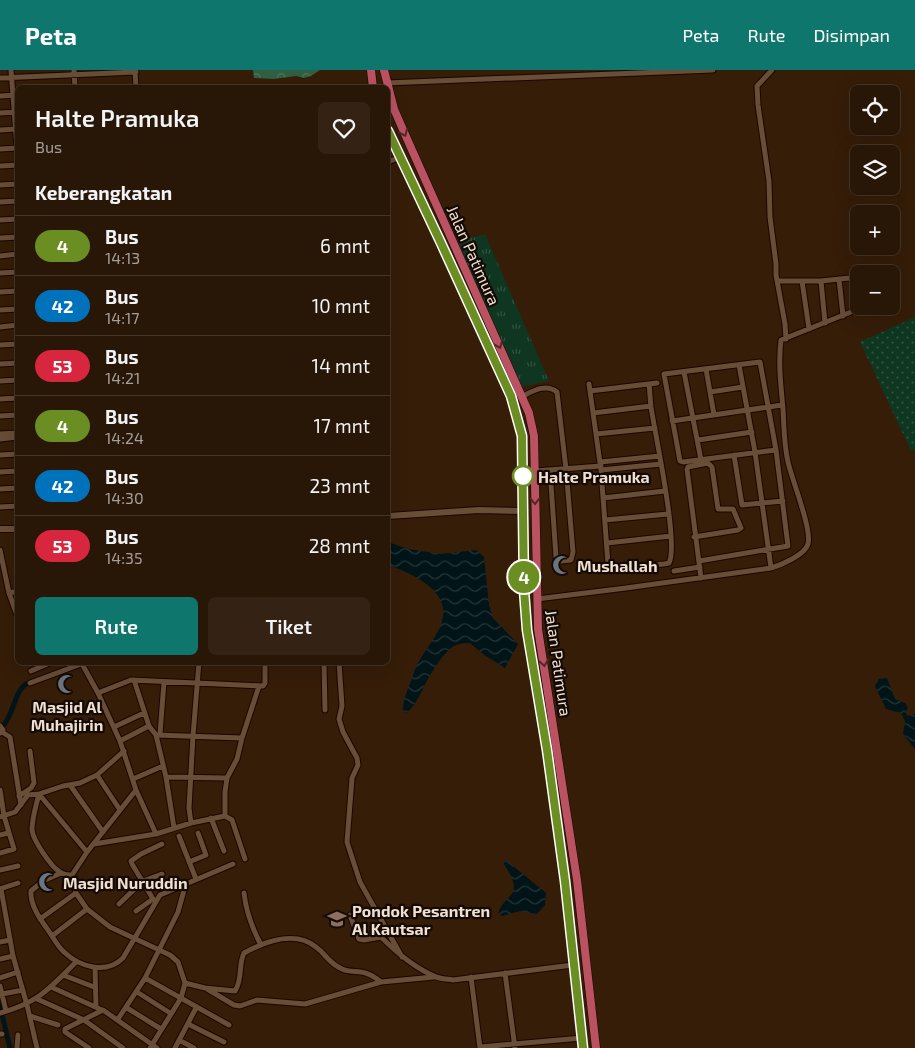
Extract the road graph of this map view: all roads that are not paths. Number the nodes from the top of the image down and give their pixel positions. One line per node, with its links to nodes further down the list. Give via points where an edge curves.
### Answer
1 (11, 70): 8 (street)
2 (371, 70): 13 (highway)
3 (384, 70): 10 (highway, Jalan Patimura)
4 (712, 70): 10 (street)
5 (772, 70): 43 (street, via 757,86)
6 (135, 71): 7 (street); 12 (street)
7 (74, 72): 8 (street); 11 (street)
8 (11, 77): 9 (street); 14 (street)
9 (0, 78)
10 (386, 83)
11 (75, 85)
12 (136, 85)
13 (372, 85)
14 (15, 95): 16 (street)
15 (390, 95): 51 (highway, Jalan Patimura, one-way to 51)
16 (0, 96)
17 (15, 112): 18 (street)
18 (0, 113)
19 (15, 129): 20 (street)
20 (0, 130)
21 (390, 135): 24 (highway, Jalan Patimura)
22 (15, 148): 23 (street)
23 (0, 149)
24 (400, 157): 25 (street); 52 (highway, Jalan Patimura)
25 (390, 161)
26 (15, 165): 27 (street)
27 (0, 166)
28 (0, 184): 29 (street)
29 (15, 184)
30 (15, 201): 31 (street)
31 (0, 202)
32 (15, 219): 33 (street)
33 (0, 220)
34 (15, 237): 35 (street)
35 (0, 238)
36 (15, 254): 37 (street)
37 (0, 256)
38 (15, 272): 39 (street)
39 (0, 273)
40 (850, 278): 41 (street)
41 (839, 279): 42 (street); 50 (street)
42 (822, 280): 44 (street); 53 (street)
43 (777, 281): 44 (street); 57 (street)
44 (802, 281): 56 (street)
45 (15, 291): 46 (street)
46 (0, 292)
47 (15, 309): 48 (street)
48 (0, 310)
49 (850, 313): 50 (street)
50 (843, 316): 53 (street)
51 (486, 317): 52 (highway); 73 (highway, Jalan Patimura, one-way to 73)
52 (477, 322): 116 (highway, Jalan Patimura, via 518,418 522,436)
53 (825, 323): 56 (street)
54 (15, 325): 55 (street)
55 (0, 327)
56 (809, 329): 57 (street)
57 (786, 339): 76 (street, via 781,340 780,351)
58 (15, 344): 59 (street)
59 (0, 345)
60 (15, 363): 61 (street)
61 (0, 364)
62 (739, 365): 63 (street); 70 (street); 78 (street, via 761,362)
63 (706, 369): 64 (street); 72 (street)
64 (684, 372): 84 (street); 85 (street, via 664,374)
65 (15, 380): 66 (street)
66 (0, 381)
67 (657, 383): 69 (street)
68 (589, 384): 71 (street)
69 (649, 384): 71 (street); 77 (street)
70 (743, 387): 72 (street); 79 (street)
71 (590, 391): 80 (street)
72 (710, 392): 82 (street)
73 (523, 396): 103 (street, via 542,388 552,388 557,392); 106 (highway, Jalan Patimura, via 534,436)
74 (15, 398): 75 (street)
75 (0, 399)
76 (782, 405): 78 (street); 130 (street, via 788,460 808,543 785,564)
77 (651, 406): 80 (street); 86 (street)
78 (769, 406): 79 (street); 94 (street)
79 (748, 410): 82 (street); 87 (street)
80 (593, 413): 90 (street)
81 (15, 415): 83 (street)
82 (714, 415): 84 (street)
83 (0, 416)
84 (693, 418): 85 (street); 93 (street)
85 (672, 421): 100 (street, via 680,461)
86 (655, 428): 90 (street); 99 (street)
87 (752, 432): 93 (street); 95 (street)
88 (15, 433): 89 (street)
89 (0, 434)
90 (596, 434): 102 (street)
91 (15, 437): 92 (street)
92 (0, 438)
93 (698, 440): 100 (street)
94 (776, 450): 95 (street); 112 (street)
95 (755, 452): 98 (street); 113 (street)
96 (15, 454): 97 (street)
97 (0, 455)
98 (734, 455): 100 (street); 113 (street, via 741,504)
99 (660, 456): 101 (street); 102 (street)
100 (701, 460)
101 (661, 464): 102 (street); 110 (street)
102 (601, 466): 103 (street); 111 (street)
103 (566, 469): 104 (street); 104 (street, via 573,552 570,560 561,561 556,557)
104 (550, 470): 106 (street)
105 (15, 471): 107 (street)
106 (534, 471): 136 (highway, Jalan Patimura, one-way to 136)
107 (0, 472)
108 (0, 488): 109 (street)
109 (15, 488)
110 (665, 491): 111 (street); 117 (street)
111 (603, 498): 119 (street)
112 (783, 501): 113 (street); 126 (street, via 789,545)
113 (762, 504): 126 (street)
114 (15, 506): 115 (street)
115 (0, 507)
116 (523, 511): 118 (street, via 479,510); 226 (highway, Jalan Patimura, via 527,630 550,768)
117 (668, 514): 119 (street); 122 (street)
118 (390, 516)
119 (605, 520): 124 (street)
120 (0, 529): 121 (street)
121 (15, 531)
122 (671, 536): 124 (street); 128 (street)
123 (694, 537): 123 (street, via 687,468 708,463 712,467 718,509 733,509 741,528); 127 (street)
124 (607, 543): 128 (street, via 610,568)
125 (0, 550): 135 (street)
126 (768, 550): 127 (street); 130 (street)
127 (699, 560): 129 (street)
128 (669, 563): 131 (street)
129 (700, 567): 131 (street); 132 (street)
130 (771, 568): 132 (street)
131 (674, 571): 133 (street)
132 (701, 578): 133 (street)
133 (671, 582): 136 (street)
134 (15, 592): 135 (street)
135 (10, 593): 137 (street)
136 (537, 599): 261 (highway, Jalan Patimura, one-way to 261, via 538,630 577,880)
137 (15, 609)
138 (45, 665): 145 (street)
139 (76, 665): 148 (street)
140 (82, 665): 151 (street)
141 (199, 665): 149 (street)
142 (265, 665): 150 (street, via 265,683)
143 (324, 665): 152 (street)
144 (339, 665): 223 (street, via 342,706 339,719 358,765 352,778 347,842 360,882)
145 (31, 671)
146 (134, 680): 147 (street); 151 (street); 153 (street)
147 (164, 682): 149 (street); 158 (street)
148 (30, 684)
149 (197, 684): 150 (street); 159 (street)
150 (259, 686): 160 (street)
151 (98, 693): 156 (street)
152 (325, 710)
153 (144, 712): 155 (street); 156 (street)
154 (0, 726): 157 (street, via 3,729)
155 (149, 726): 158 (street); 161 (street)
156 (114, 727): 161 (street)
157 (1, 733): 174 (street, via 10,737)
158 (158, 735): 159 (street); 164 (street)
159 (193, 736): 160 (street); 167 (street)
160 (242, 738): 168 (street, via 237,759)
161 (120, 741): 163 (street)
162 (30, 751): 174 (street, via 34,783)
163 (124, 751): 165 (street); 169 (street)
164 (163, 766): 166 (street); 169 (street)
165 (97, 775): 170 (street); 176 (street)
166 (166, 777): 167 (street); 181 (street)
167 (191, 778): 168 (street); 180 (street)
168 (227, 778): 177 (street)
169 (133, 779): 172 (street)
170 (70, 785): 173 (street); 182 (street)
171 (0, 790): 178 (street)
172 (136, 790): 176 (street); 185 (street)
173 (39, 794): 175 (street, via 28,796); 192 (street); 198 (street, via 34,836 40,849)
174 (19, 796): 175 (street)
175 (21, 805): 178 (street, via 15,812)
176 (120, 810): 182 (street)
177 (225, 816): 179 (street); 193 (street, via 232,820)
178 (2, 817): 183 (street)
179 (211, 818): 180 (street); 190 (street)
180 (190, 823): 181 (street)
181 (174, 828): 185 (street)
182 (103, 832): 188 (street)
183 (8, 833): 186 (street); 191 (street, via 14,849)
184 (198, 833): 194 (street, via 206,855)
185 (156, 834): 188 (street)
186 (0, 835)
187 (179, 836): 194 (street)
188 (94, 844): 192 (street)
189 (162, 844): 202 (street, via 132,860)
190 (224, 851)
191 (0, 852)
192 (87, 852): 200 (street)
193 (245, 859)
194 (189, 862): 201 (street)
195 (233, 864): 201 (street)
196 (18, 866): 197 (street)
197 (0, 870)
198 (60, 873): 200 (street); 214 (street, via 43,880 31,891)
199 (162, 874): 202 (street)
200 (72, 875): 206 (street)
201 (196, 879): 204 (street)
202 (143, 881): 208 (street); 209 (street)
203 (18, 883): 205 (street)
204 (186, 883): 208 (street); 221 (street, via 178,912)
205 (0, 889): 210 (street)
206 (76, 893): 211 (street); 214 (street)
207 (244, 893): 220 (street, via 253,928)
208 (155, 900): 212 (street); 217 (street)
209 (119, 904)
210 (2, 906): 215 (street)
211 (87, 909): 216 (street); 217 (street, via 110,927)
212 (136, 911)
213 (350, 915): 223 (street, via 359,939 380,936)
214 (40, 919): 216 (street)
215 (3, 923): 218 (street)
216 (52, 936): 225 (street, via 63,952)
217 (134, 939): 221 (street); 227 (street, via 118,964)
218 (10, 940): 219 (street); 222 (street)
219 (0, 942)
220 (261, 944): 235 (street, via 287,938 301,939 316,946 328,961 344,970 362,972); 240 (street, via 242,955 241,977 236,990)
221 (160, 950): 234 (street); 236 (street, via 178,962)
222 (13, 956): 224 (street); 228 (street)
223 (402, 957): 232 (street)
224 (0, 959)
225 (76, 962): 227 (street); 230 (street)
226 (573, 965): 229 (street); 262 (highway, Jalan Patimura)
227 (95, 968): 239 (street)
228 (18, 972): 233 (street); 241 (street)
229 (505, 973): 231 (street); 265 (street)
230 (63, 975): 238 (street); 239 (street)
231 (471, 976): 232 (street, via 453,980); 273 (street)
232 (435, 977): 235 (street)
233 (0, 978)
234 (145, 978): 242 (street); 244 (street)
235 (381, 982): 240 (street, via 305,1004 257,1000 240,1006 229,1004)
236 (185, 983): 240 (street); 244 (street)
237 (0, 986): 243 (street)
238 (51, 987): 245 (street); 247 (street)
239 (94, 987): 247 (street)
240 (205, 988)
241 (23, 990): 243 (street); 246 (street)
242 (137, 992): 248 (street); 252 (street)
243 (2, 994): 251 (street)
244 (181, 998): 249 (street); 252 (street)
245 (37, 999): 246 (street); 255 (street)
246 (27, 1004): 251 (street); 253 (street)
247 (96, 1007): 250 (street)
248 (127, 1008): 254 (street); 259 (street)
249 (196, 1008): 256 (street); 258 (street)
250 (102, 1010): 254 (street); 255 (street)
251 (3, 1012)
252 (170, 1013): 259 (street)
253 (30, 1016): 257 (street); 269 (street)
254 (118, 1019): 267 (street)
255 (84, 1020): 266 (street, via 65,1030); 270 (street)
256 (188, 1024): 263 (street); 264 (street)
257 (58, 1025)
258 (229, 1025)
259 (161, 1029): 267 (street)
260 (18, 1035): 268 (street)
261 (595, 1037): 262 (highway); 275 (highway, Jalan Patimura)
262 (582, 1038): 265 (street); 274 (highway, Jalan Patimura)
263 (179, 1040): 271 (street); 272 (street)
264 (224, 1042)
265 (515, 1046): 273 (street)
266 (87, 1047)
267 (153, 1047)
268 (17, 1048)
269 (37, 1048)
270 (123, 1048)
271 (175, 1048)
272 (194, 1048)
273 (480, 1048)
274 (583, 1048)
275 (596, 1048)

